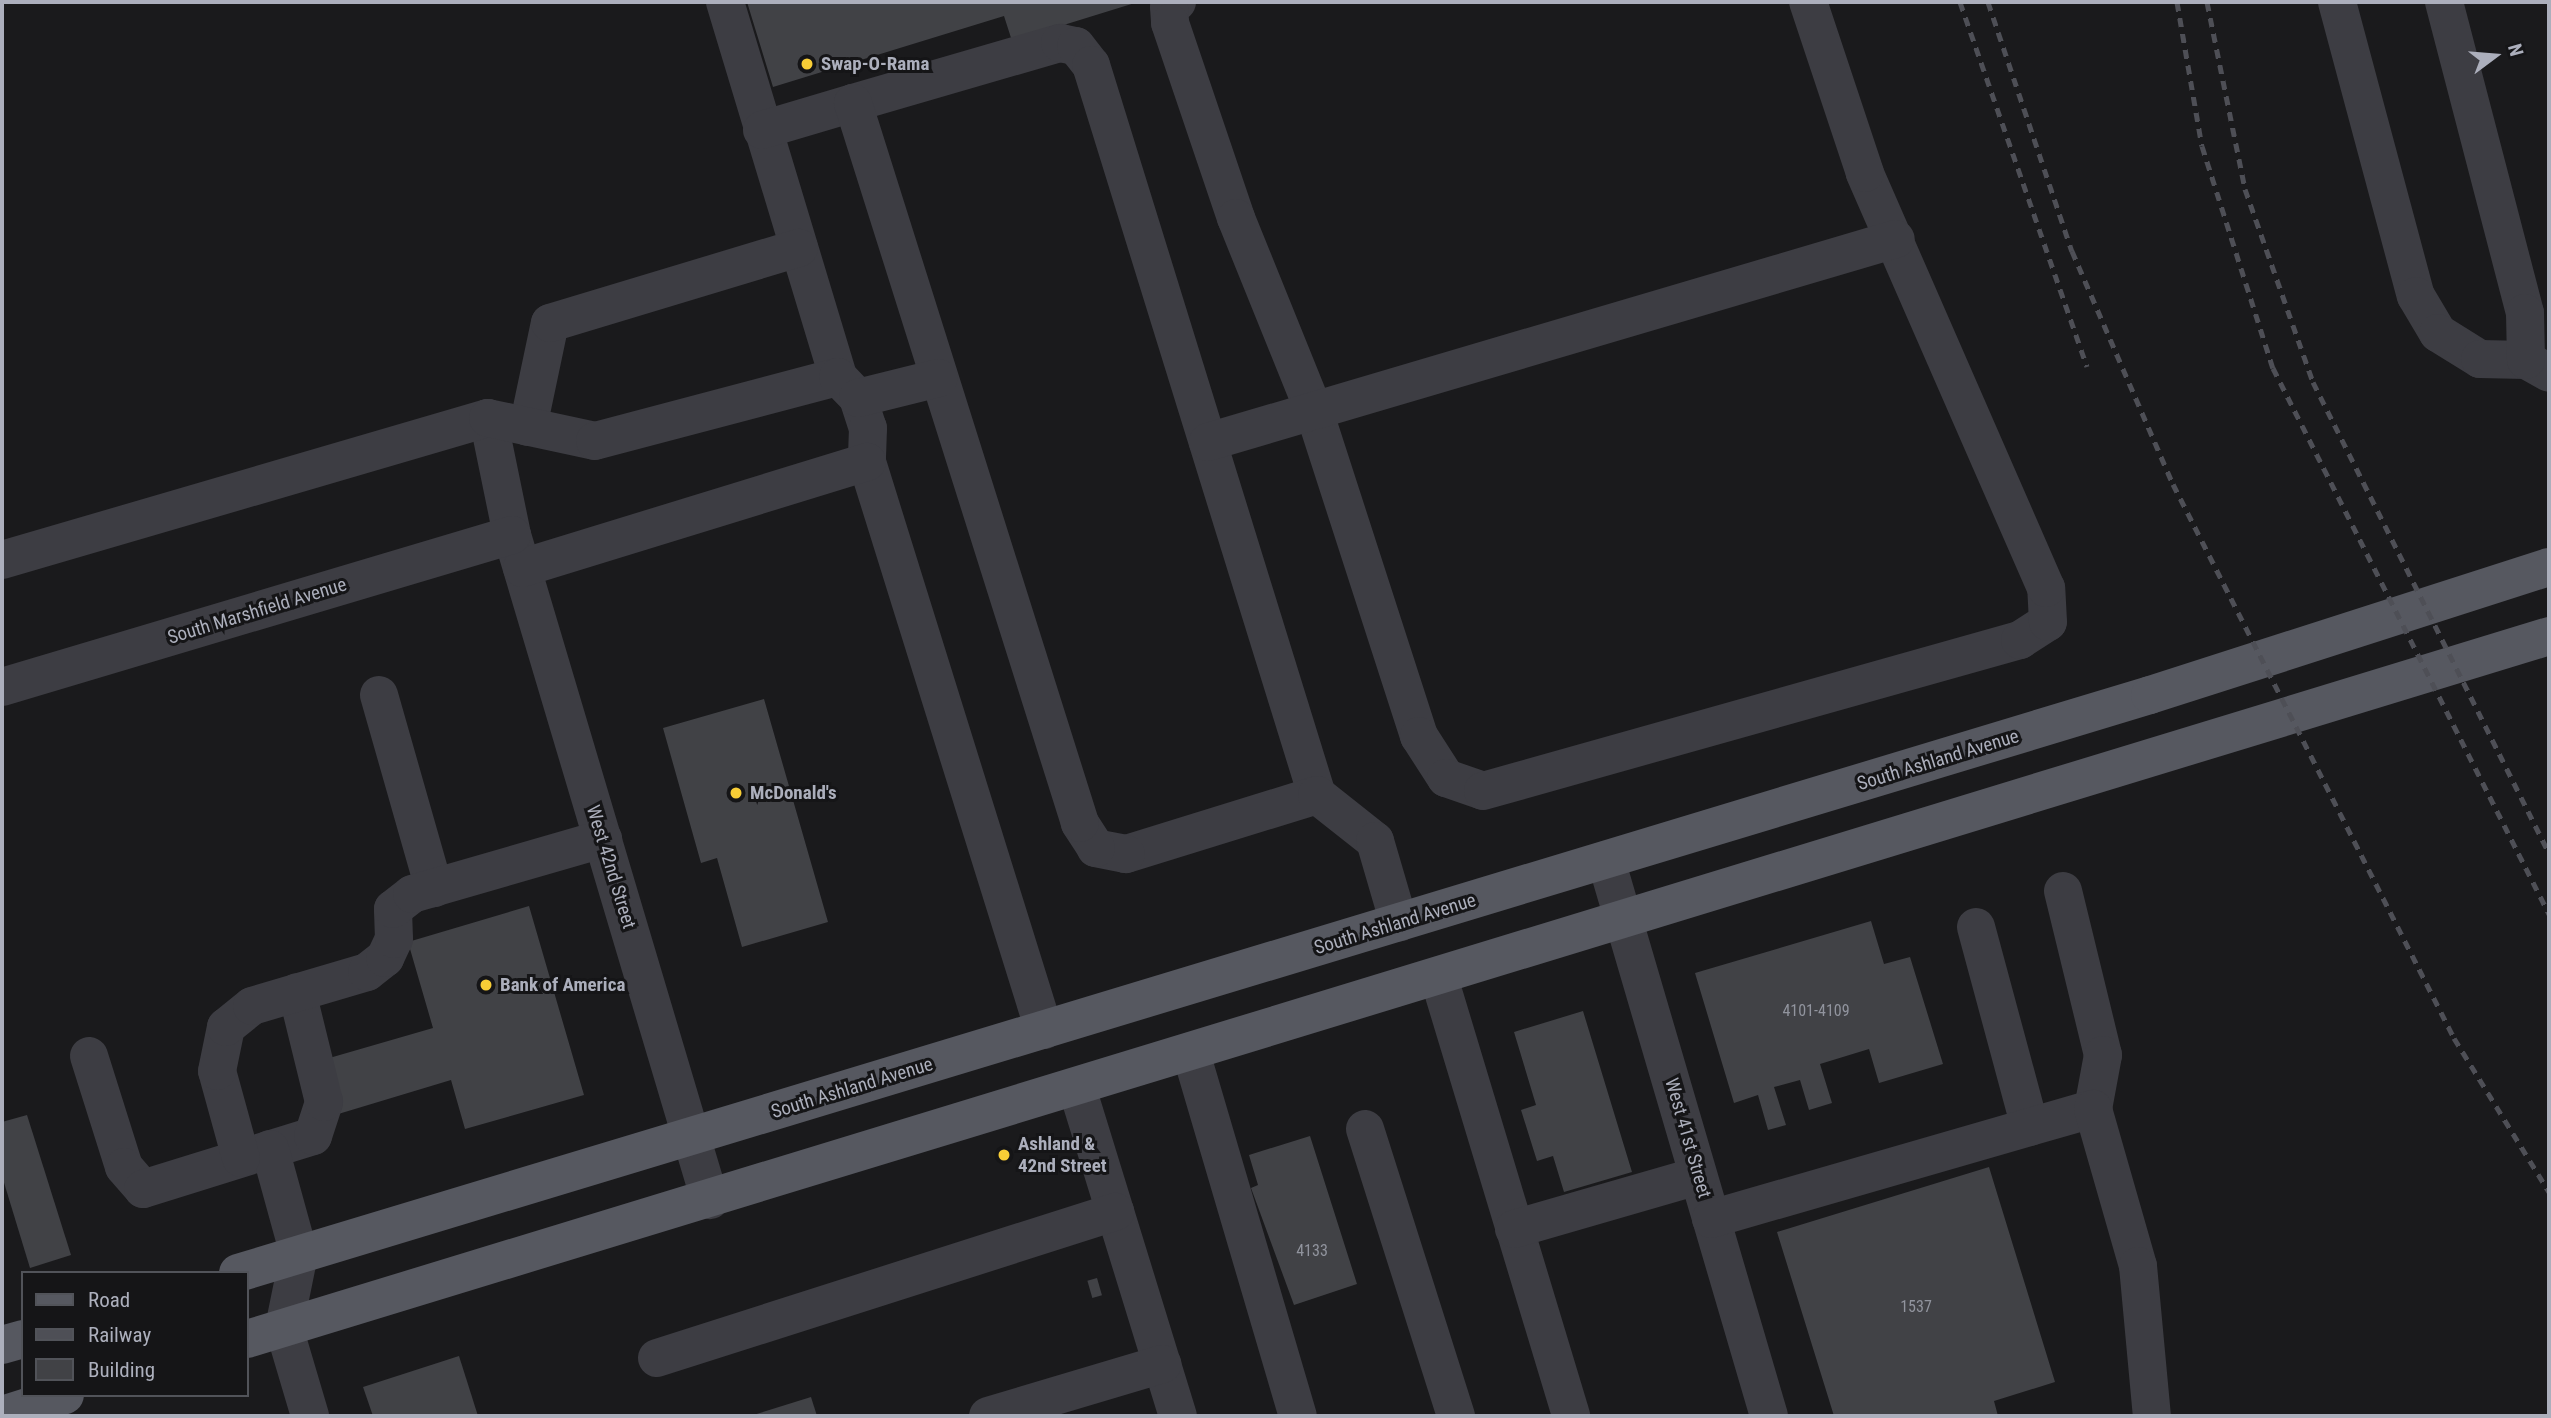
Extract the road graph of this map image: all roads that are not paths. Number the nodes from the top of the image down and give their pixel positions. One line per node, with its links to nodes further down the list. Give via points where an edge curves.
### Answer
1 (724, 2): 7 (street)
2 (1177, 2): 13 (street, via 1169,7 1170,23 1237,218)
3 (1808, 2): 8 (street, via 1866,173)
4 (2337, 2): 10 (street, via 2416,296 2438,333 2480,359)
5 (2444, 2): 10 (street)
6 (853, 103): 7 (street); 11 (street); 16 (street, via 1060,43 1076,46 1091,65)
7 (762, 130): 9 (street)
8 (1896, 239): 13 (street); 13 (street, via 2046,588 2048,622 2020,640 1483,791 1446,778 1419,736)
9 (799, 248): 12 (street); 15 (street, via 550,323)
10 (2538, 366)
11 (939, 379): 12 (street); 24 (street, via 1080,823 1096,848 1126,854)
12 (848, 387): 15 (street, via 595,441); 17 (street, via 868,428)
13 (1314, 411): 16 (street)
14 (488, 418): 15 (street); 18 (street, West 42nd Street); 19 (street)
15 (528, 427)
16 (1208, 442): 24 (street)
17 (867, 462): 18 (street, South Marshfield Avenue); 34 (street)
18 (517, 551): 22 (street, South Marshfield Avenue); 25 (street, West 42nd Street)
19 (2, 560)
20 (2549, 566): 26 (main road, South Ashland Avenue)
21 (2549, 636): 29 (main road)
22 (2, 687)
23 (379, 695): 27 (street)
24 (1317, 795): 30 (street, via 1376,841)
25 (603, 839): 27 (street); 41 (street, West 42nd Street)
26 (1606, 860): 29 (street, West 41st Street); 30 (main road, South Ashland Avenue)
27 (435, 888): 33 (street, via 393,909 394,939 376,965)
28 (2063, 891): 38 (street, via 2103,1055)
29 (1624, 922): 32 (main road); 43 (street, West 41st Street)
30 (1399, 923): 34 (main road, South Ashland Avenue)
31 (1976, 927): 39 (street)
32 (1439, 978): 35 (main road); 47 (street)
33 (297, 992): 42 (street, via 324,1102 322,1122 313,1136); 42 (street, via 252,1006 226,1027 219,1044 217,1071)
34 (1044, 1030): 41 (main road, South Ashland Avenue)
35 (1191, 1053): 37 (main road); 61 (street)
36 (89, 1056): 42 (street, via 124,1167 143,1189)
37 (1077, 1088): 44 (main road); 45 (street)
38 (2093, 1109): 39 (street); 65 (street, via 2138,1266)
39 (2030, 1127): 46 (street)
40 (1365, 1129): 62 (street)
41 (691, 1137): 44 (street, West 42nd Street); 48 (main road, South Ashland Avenue)
42 (255, 1153): 48 (street)
43 (1699, 1176): 46 (street, West 41st Street); 47 (street)
44 (710, 1200): 50 (main road)
45 (1115, 1212): 54 (street); 55 (street)
46 (1711, 1219): 64 (street, West 41st Street)
47 (1514, 1229): 63 (street)
48 (299, 1254): 49 (main road, South Ashland Avenue); 50 (street)
49 (244, 1271)
50 (284, 1328): 51 (main road); 58 (street)
51 (248, 1339)
52 (21, 1340): 53 (main road)
53 (2, 1345)
54 (657, 1358)
55 (1162, 1364): 59 (street); 60 (street)
56 (59, 1397): 57 (main road)
57 (2, 1415)
58 (310, 1416)
59 (988, 1416)
60 (1178, 1416)
61 (1298, 1416)
62 (1456, 1416)
63 (1571, 1416)
64 (1769, 1416)
65 (2152, 1416)

